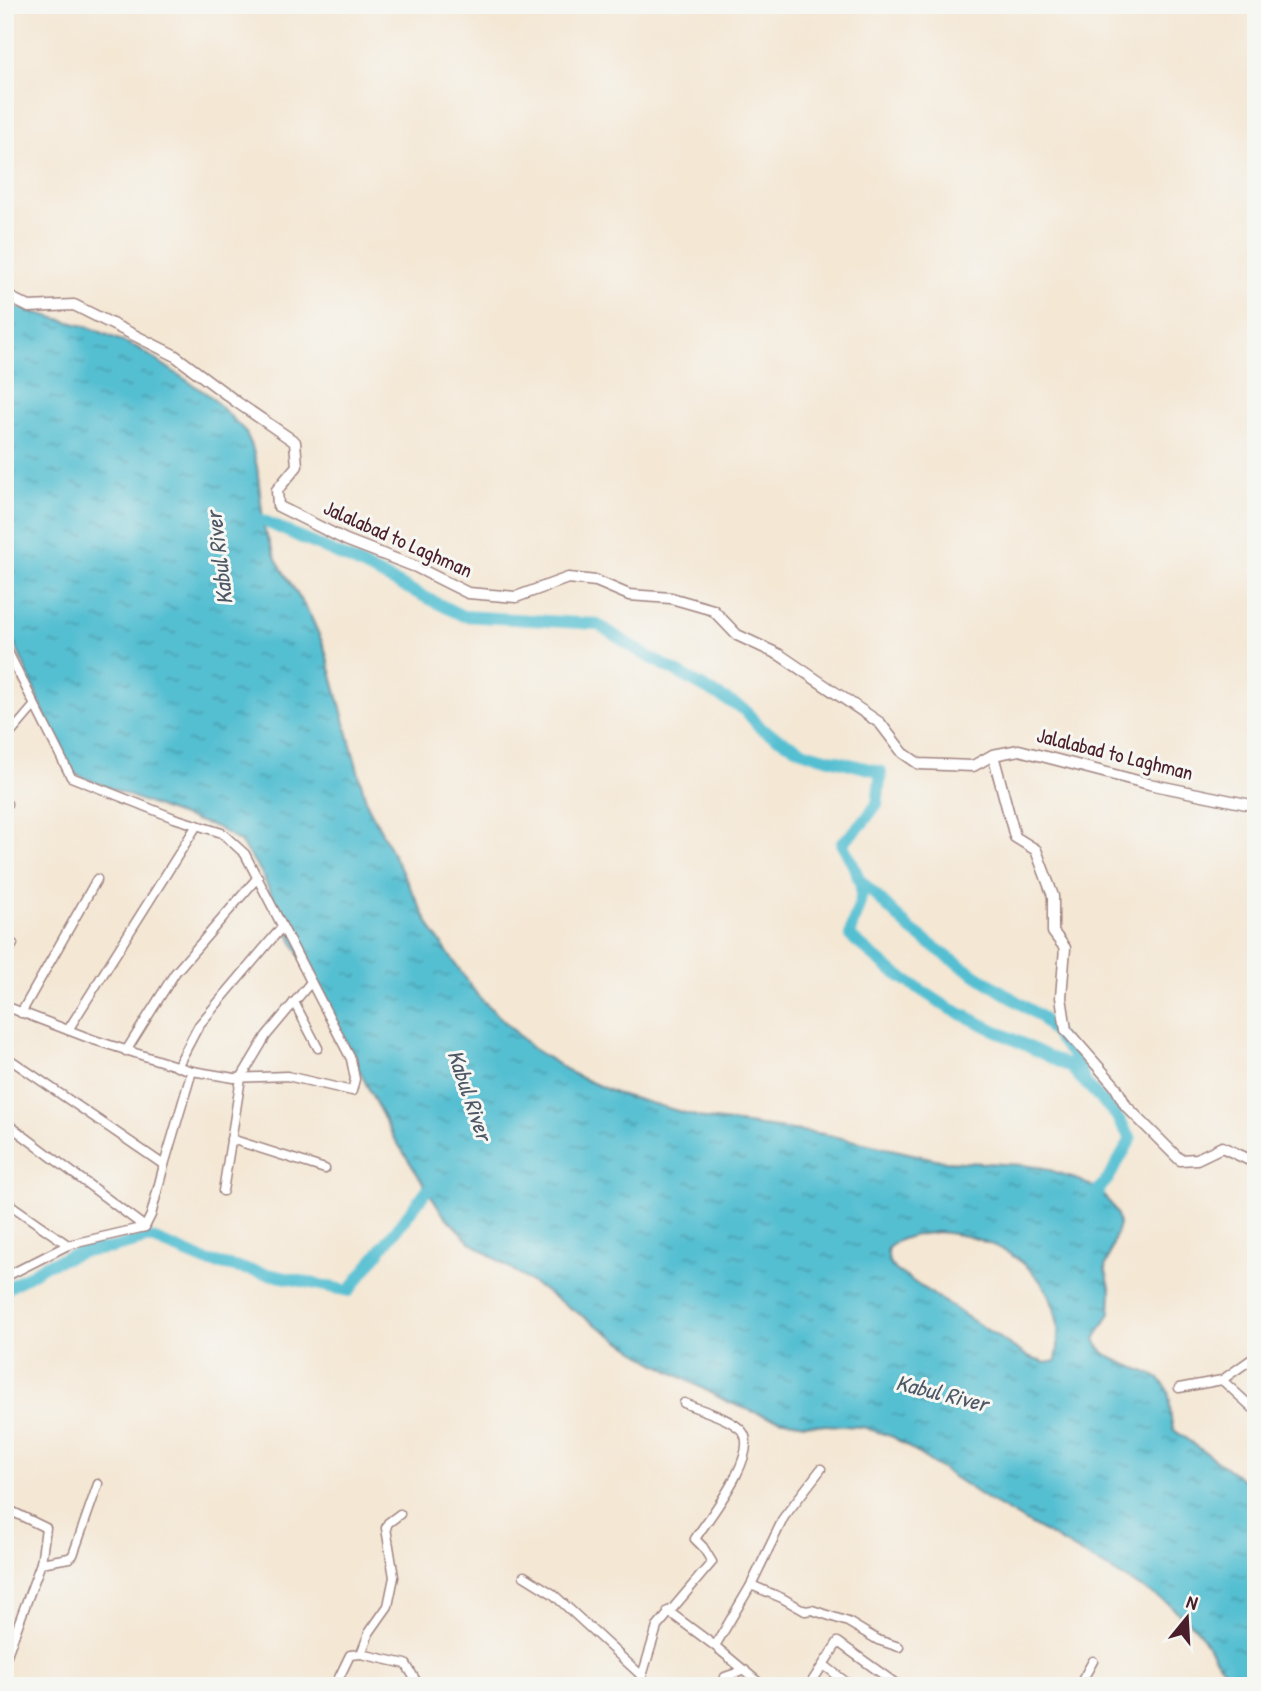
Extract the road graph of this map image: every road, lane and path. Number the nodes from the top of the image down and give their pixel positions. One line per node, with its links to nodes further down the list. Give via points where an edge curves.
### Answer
1 (5, 295): 5 (street, Jalalabad to Laghman, via 29,307 74,305 174,355 278,428 295,442 298,466 277,490 278,506 346,540 468,593 516,597 568,578 596,581 629,595 671,597 713,610 737,635 780,655 880,723 919,765 973,766)
2 (5, 646): 3 (street)
3 (34, 706): 4 (street); 7 (street, via 71,777)
4 (5, 740)
5 (992, 755): 6 (street, Jalalabad to Laghman, via 1019,750); 26 (street, via 1016,837 1036,849 1053,896 1054,932 1065,948 1061,997 1066,1030 1115,1086 1125,1106 1180,1160 1197,1159 1222,1147)
6 (1256, 806)
7 (197, 825): 8 (street, via 222,833 244,854); 17 (street)
8 (258, 877): 10 (street); 19 (street, via 175,973)
9 (97, 879): 16 (street)
10 (282, 927): 13 (street); 21 (street, via 200,1025)
11 (13, 944): 12 (street)
12 (5, 955)
13 (311, 982): 14 (street); 23 (street, via 351,1059 352,1091 288,1076)
14 (294, 1002): 18 (street); 23 (street, via 266,1036)
15 (5, 1006): 16 (street)
16 (21, 1013): 17 (street)
17 (68, 1030): 19 (street)
18 (318, 1048)
19 (126, 1051): 21 (street)
20 (5, 1056): 27 (street)
21 (177, 1067): 22 (street)
22 (192, 1072): 23 (street); 27 (street)
23 (241, 1078): 25 (street)
24 (5, 1122): 31 (street)
25 (230, 1139): 28 (street); 29 (street)
26 (1256, 1163)
27 (164, 1165): 31 (street)
28 (325, 1169)
29 (223, 1191)
30 (5, 1201): 32 (street)
31 (145, 1227): 32 (street)
32 (68, 1245): 33 (street)
33 (5, 1277)
34 (1256, 1356): 35 (street)
35 (1222, 1380): 36 (street); 38 (street)
36 (1179, 1388)
37 (684, 1403): 46 (street, via 736,1425 748,1441 731,1485 695,1539 712,1562)
38 (1256, 1411)
39 (821, 1469): 45 (street, via 784,1517)
40 (98, 1483): 43 (street, via 73,1555)
41 (5, 1508): 43 (street, via 46,1528)
42 (400, 1514): 49 (street, via 386,1528 394,1577 387,1606)
43 (41, 1563): 50 (street)
44 (524, 1576): 54 (street, via 553,1594)
45 (751, 1585): 47 (street); 48 (street)
46 (668, 1611): 47 (street); 54 (street, via 657,1627)
47 (715, 1646): 53 (street)
48 (899, 1647)
49 (361, 1654): 56 (street, via 350,1654); 57 (street, via 406,1664)
50 (5, 1660)
51 (1093, 1661): 63 (street)
52 (824, 1665): 60 (street); 61 (street); 62 (street, via 838,1642)
53 (745, 1670): 55 (street); 59 (street)
54 (642, 1676): 58 (street)
55 (725, 1677)
56 (335, 1686)
57 (419, 1686)
58 (636, 1686)
59 (763, 1686)
60 (809, 1686)
61 (851, 1686)
62 (899, 1686)
63 (1079, 1686)

